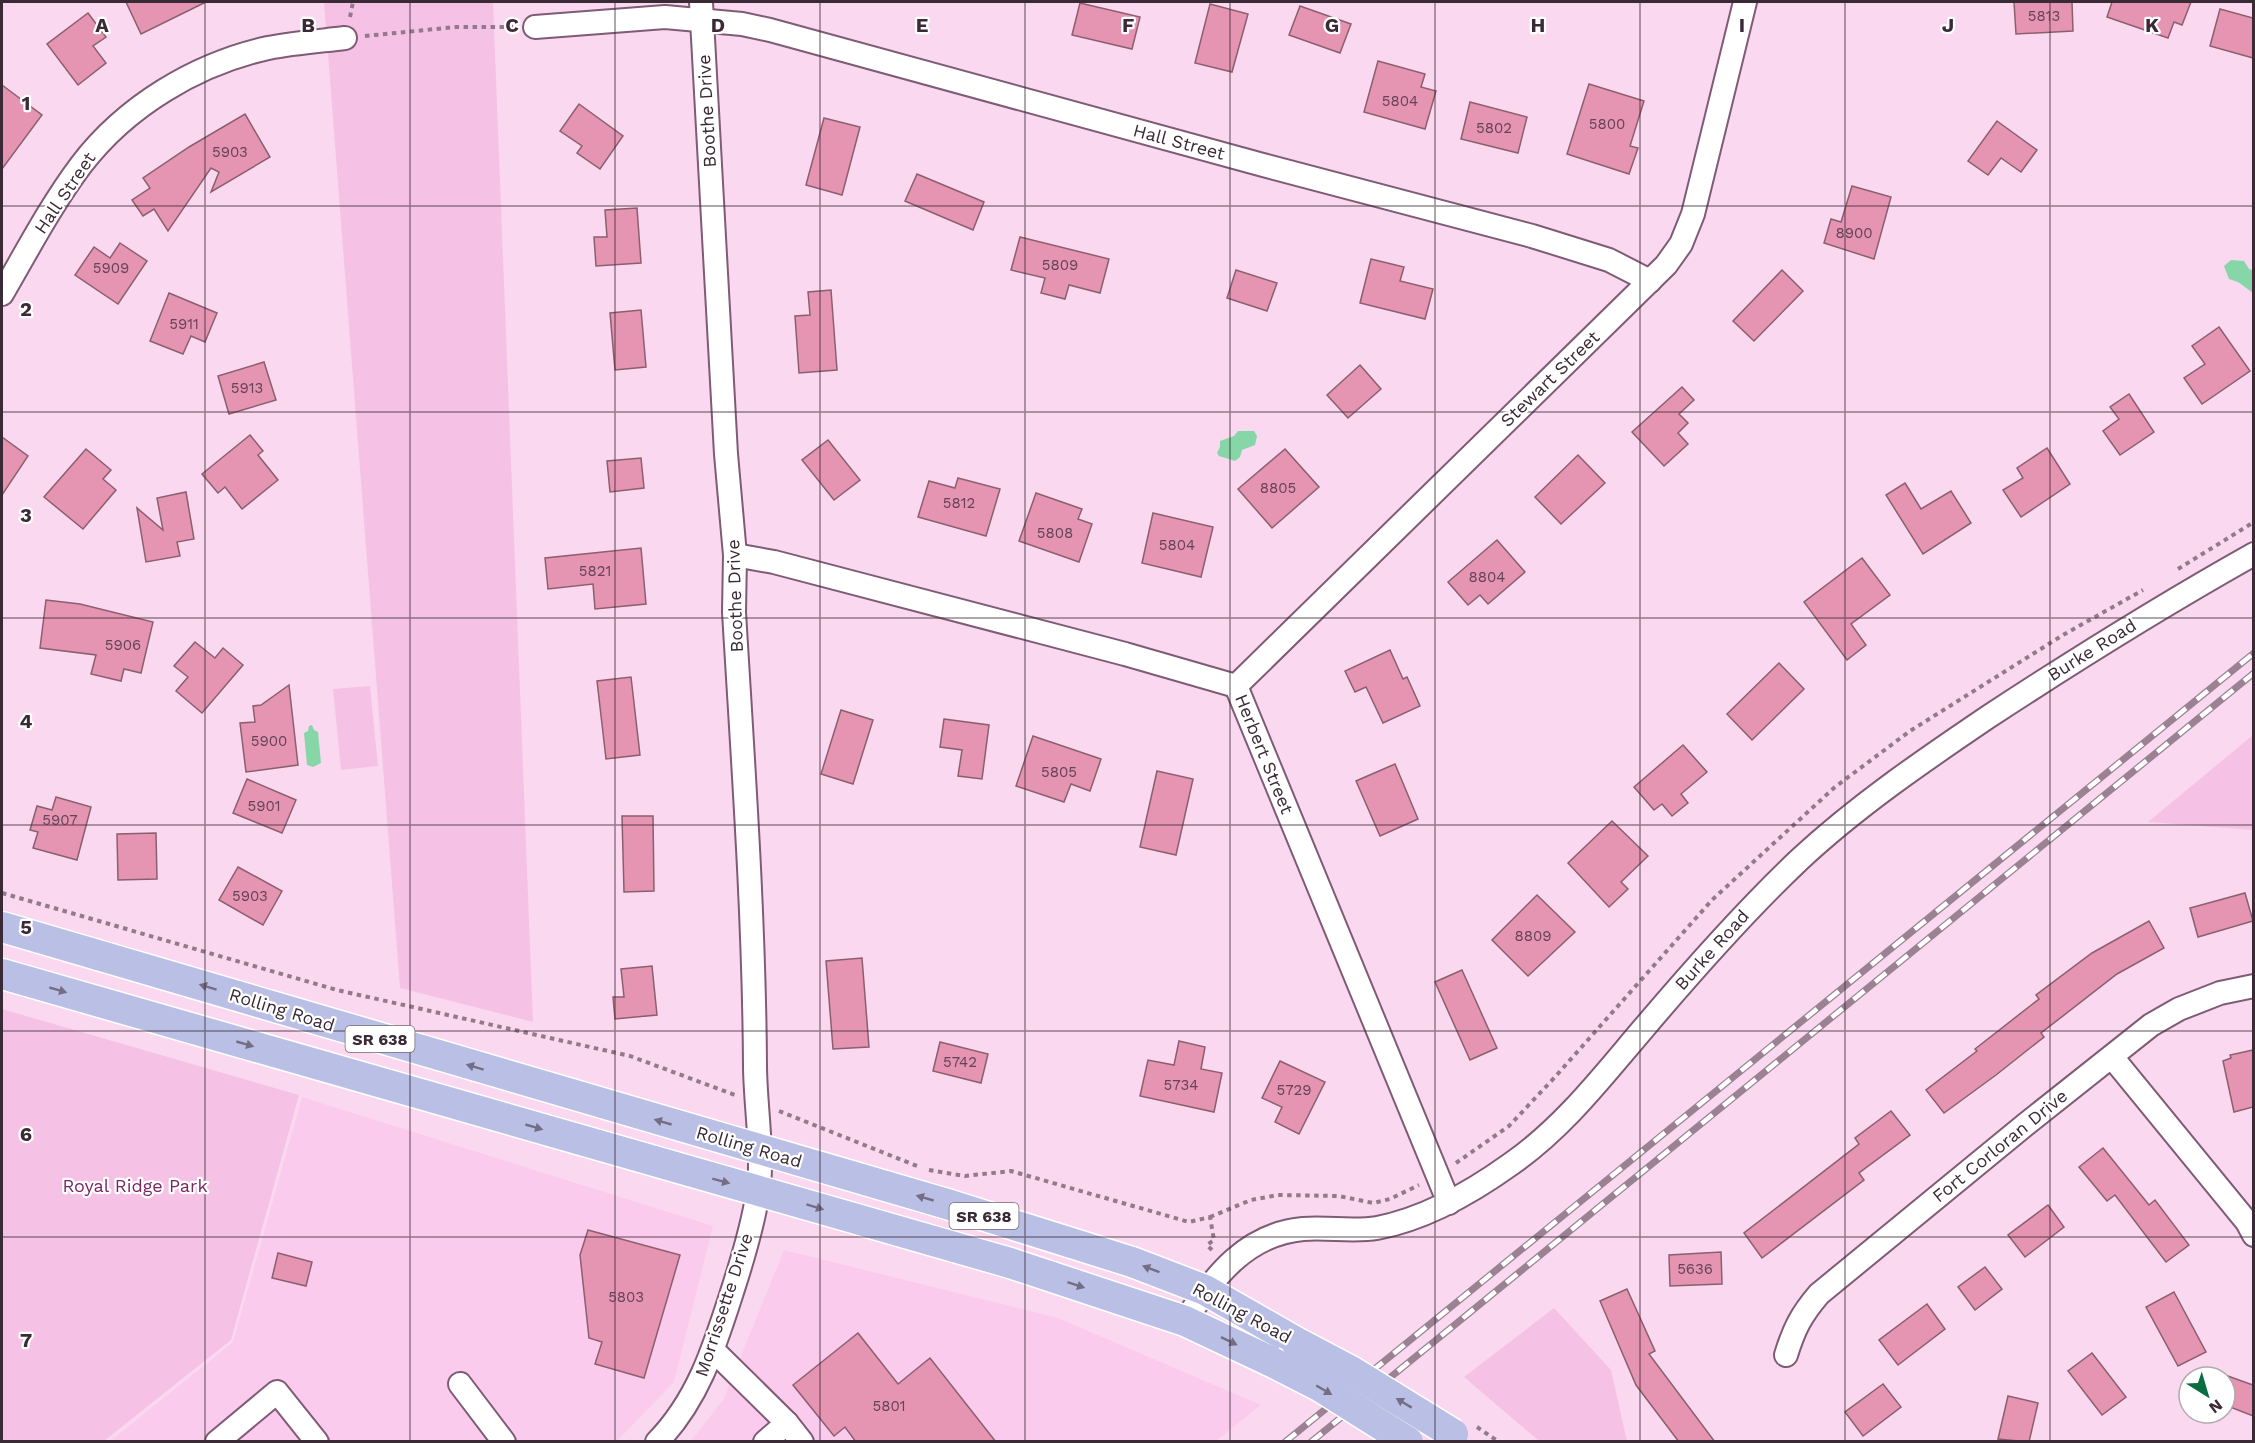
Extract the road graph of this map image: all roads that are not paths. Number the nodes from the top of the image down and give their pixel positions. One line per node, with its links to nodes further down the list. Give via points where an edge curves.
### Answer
1 (1745, 2): 5 (street, Stewart Street, via 1693,214 1681,244)
2 (701, 11): 3 (street, Hall Street); 5 (street, Hall Street, via 1532,236 1609,260); 8 (street, Boothe Drive)
3 (535, 27)
4 (345, 38): 6 (street, Hall Street, via 269,48 232,58 152,98 116,127 81,165)
5 (1650, 281): 9 (street, Stewart Street)
6 (2, 294)
7 (2253, 554): 16 (street, Burke Road, via 2061,669 1858,810 1801,858 1742,917 1555,1129 1508,1167)
8 (735, 555): 9 (street, Herbert Street, via 774,561); 14 (street, Boothe Drive, via 734,612 754,972)
9 (1236, 686): 16 (street, Herbert Street)
10 (2, 927): 14 (main road, Rolling Road / SR 638, one-way to 10)
11 (2, 975): 15 (main road, Rolling Road / SR 638, one-way to 15)
12 (2253, 986): 13 (street, Fort Corloran Drive, via 2220,993 2180,1009 2151,1025)
13 (2112, 1056): 17 (street); 21 (street, Fort Corloran Drive, via 1819,1294 1794,1328)
14 (759, 1150): 15 (street, Boothe Drive); 18 (main road, Rolling Road / SR 638, one-way to 14, via 1132,1262)
15 (759, 1191): 19 (main road, Rolling Road / SR 638, one-way to 19, via 1021,1267); 20 (street, Morrissette Drive)
16 (1449, 1203): 18 (street, Burke Road, via 1379,1227 1303,1229 1270,1236 1248,1247)
17 (2253, 1234)
18 (1205, 1290): 19 (street, Burke Road); 24 (main road, Rolling Road / SR 638, one-way to 18, bridge)
19 (1185, 1321): 31 (main road, Rolling Road / SR 638, one-way to 31, bridge, via 1321,1387)
20 (713, 1350): 23 (street); 28 (street, Morrissette Drive, via 689,1402)
21 (1786, 1355)
22 (460, 1384): 27 (street)
23 (787, 1423): 29 (street); 30 (street)
24 (1463, 1433)
25 (217, 1442): 26 (street, via 277,1392)
26 (317, 1442)
27 (504, 1442)
28 (657, 1442)
29 (765, 1442)
30 (802, 1442)
31 (1407, 1442)

